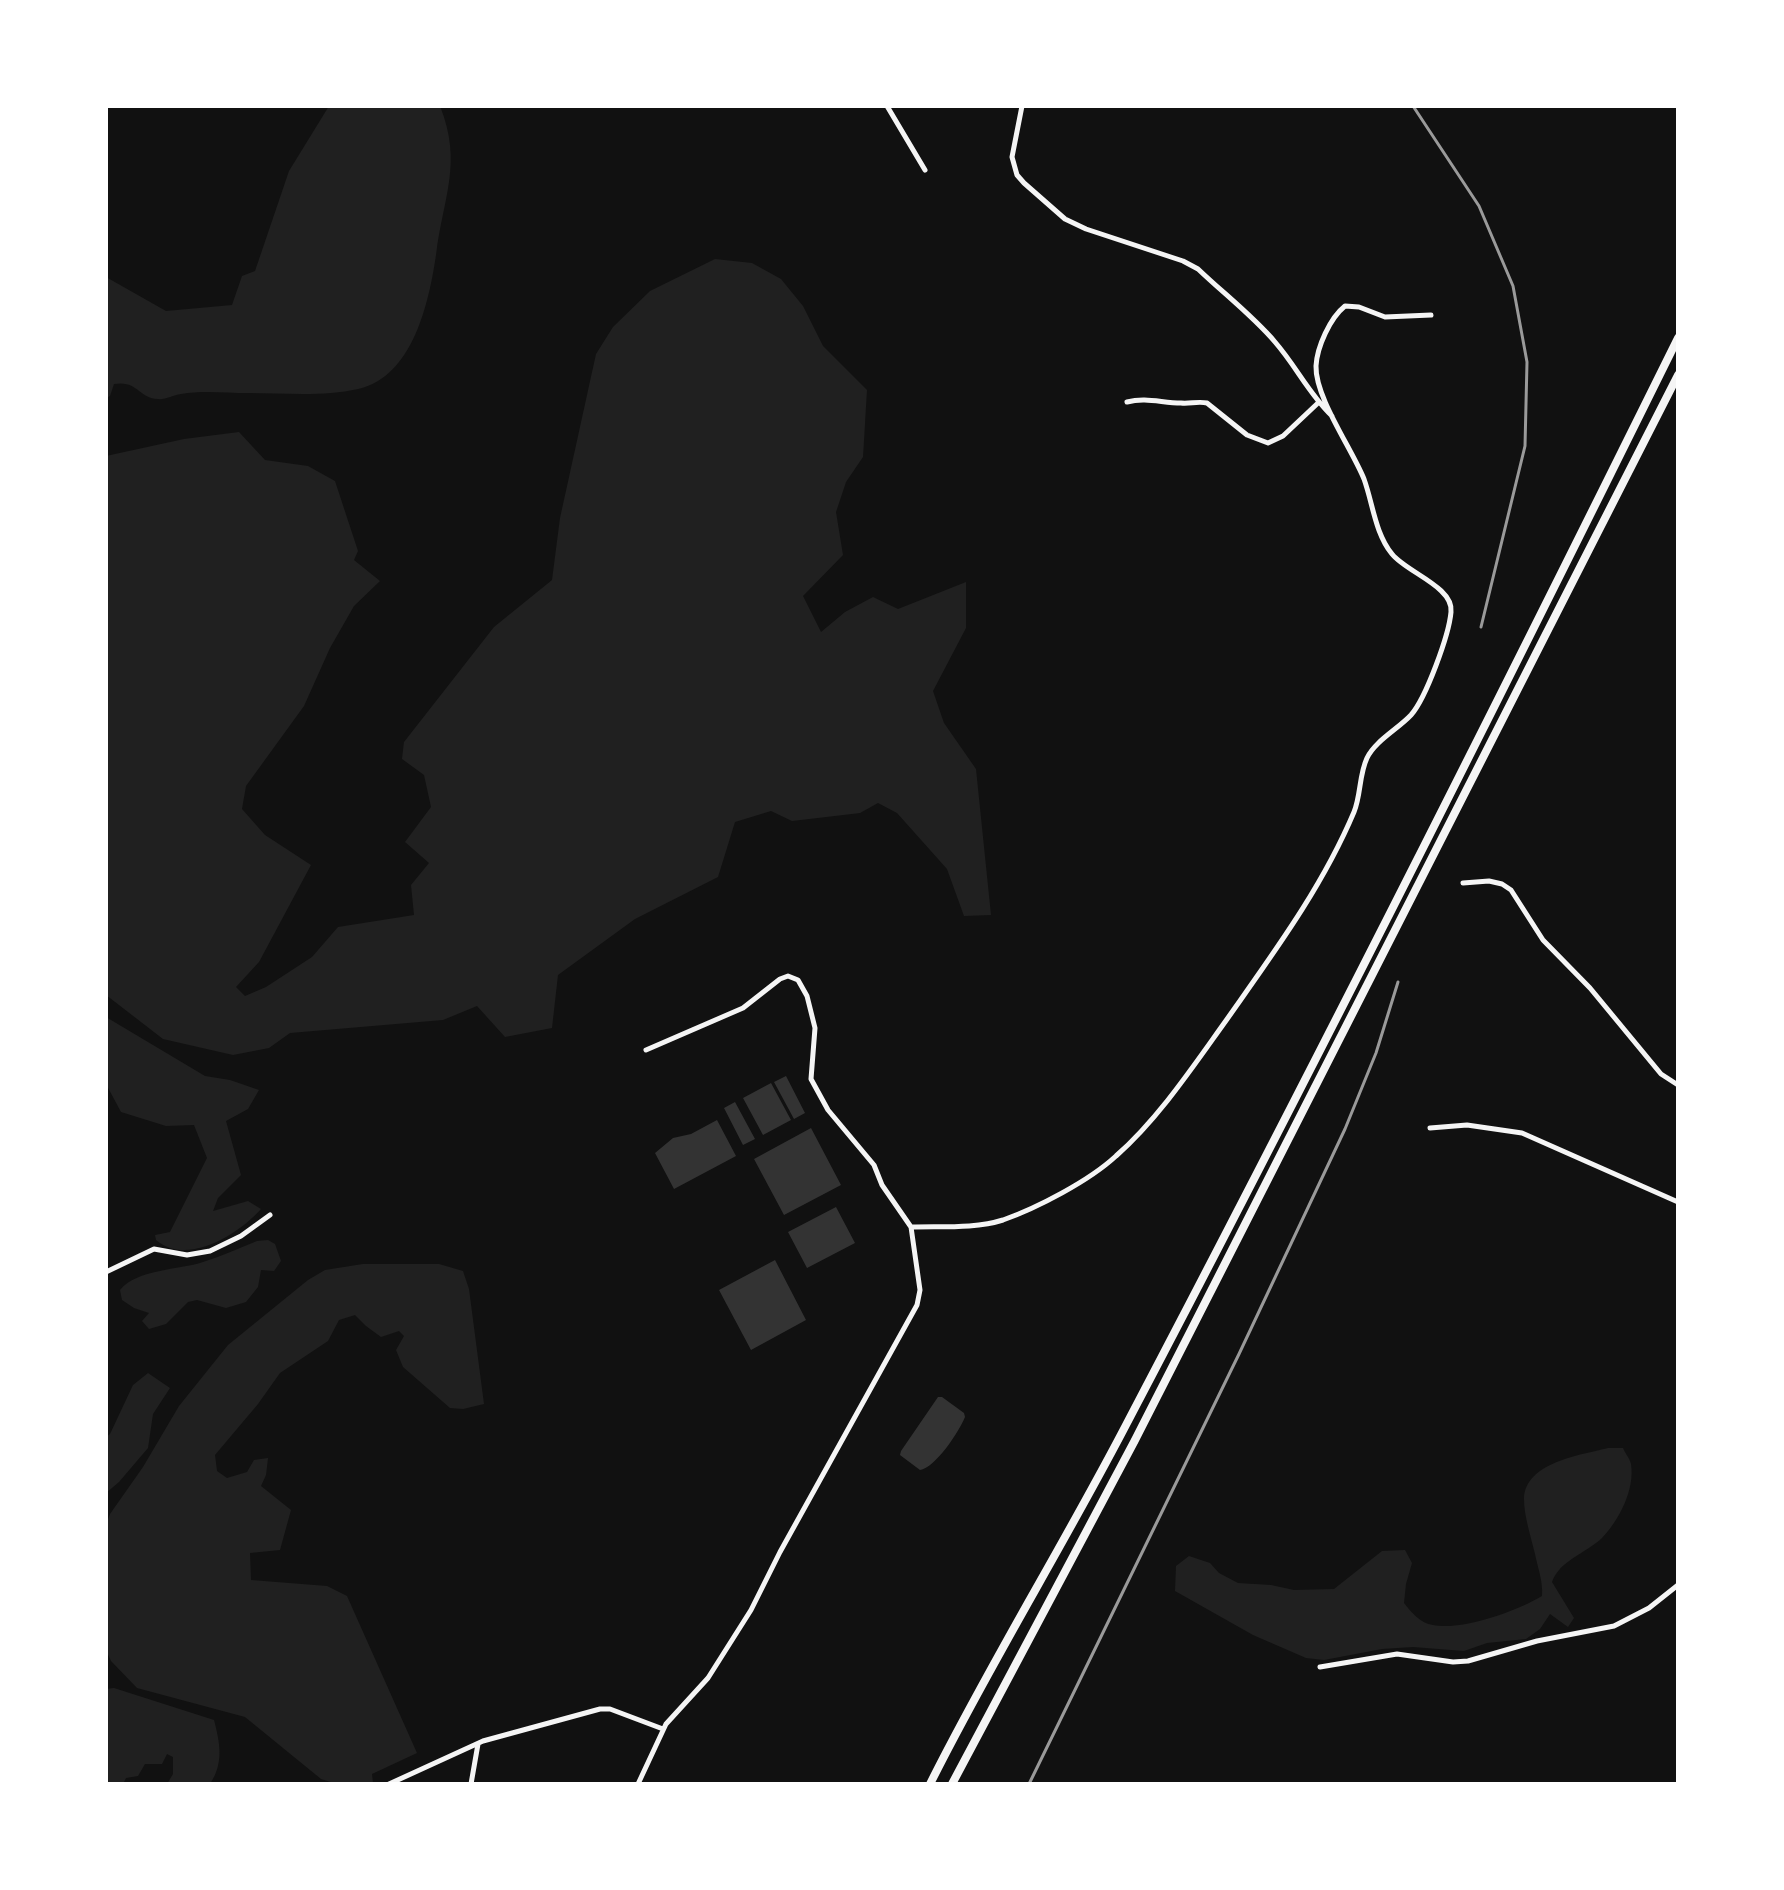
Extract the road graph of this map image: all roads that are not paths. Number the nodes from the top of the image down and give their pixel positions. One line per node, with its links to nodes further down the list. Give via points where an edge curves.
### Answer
1 (887, 106): 3 (street)
2 (1022, 106): 8 (street, via 1012,157 1024,183 1065,219 1198,269 1273,339)
3 (925, 170)
4 (1431, 315): 9 (street, via 1385,317 1351,305 1337,312 1316,367)
5 (1678, 338): 25 (highway, via 1173,1334)
6 (1678, 375): 26 (highway, via 1220,1276)
7 (1127, 402): 8 (street, via 1207,403 1247,435 1268,443)
8 (1318, 403): 9 (street)
9 (1334, 418): 16 (street, via 1362,475 1383,541 1403,566 1435,585 1450,602 1446,633 1425,693 1411,715 1371,751 1355,811 1309,900 1206,1049 1146,1125 1114,1158 1045,1202 992,1223)
10 (1463, 883): 12 (street, via 1489,881 1511,890 1543,940 1661,1074)
11 (646, 1050): 16 (street, via 743,1008 780,979 794,977 807,996 815,1028 811,1079 816,1091 874,1165)
12 (1678, 1085)
13 (1430, 1128): 14 (street, via 1467,1125 1522,1133)
14 (1678, 1202)
15 (270, 1215): 17 (street, via 210,1251 187,1255 154,1249)
16 (911, 1227): 20 (street, via 920,1290 917,1305 751,1610 708,1678)
17 (106, 1272)
18 (1678, 1585): 19 (street, via 1614,1626 1468,1661 1397,1654)
19 (1320, 1667)
20 (663, 1729): 21 (street, via 600,1709); 24 (street)
21 (478, 1743): 22 (street); 23 (street)
22 (389, 1784)
23 (471, 1784)
24 (638, 1784)
25 (930, 1784)
26 (952, 1784)

